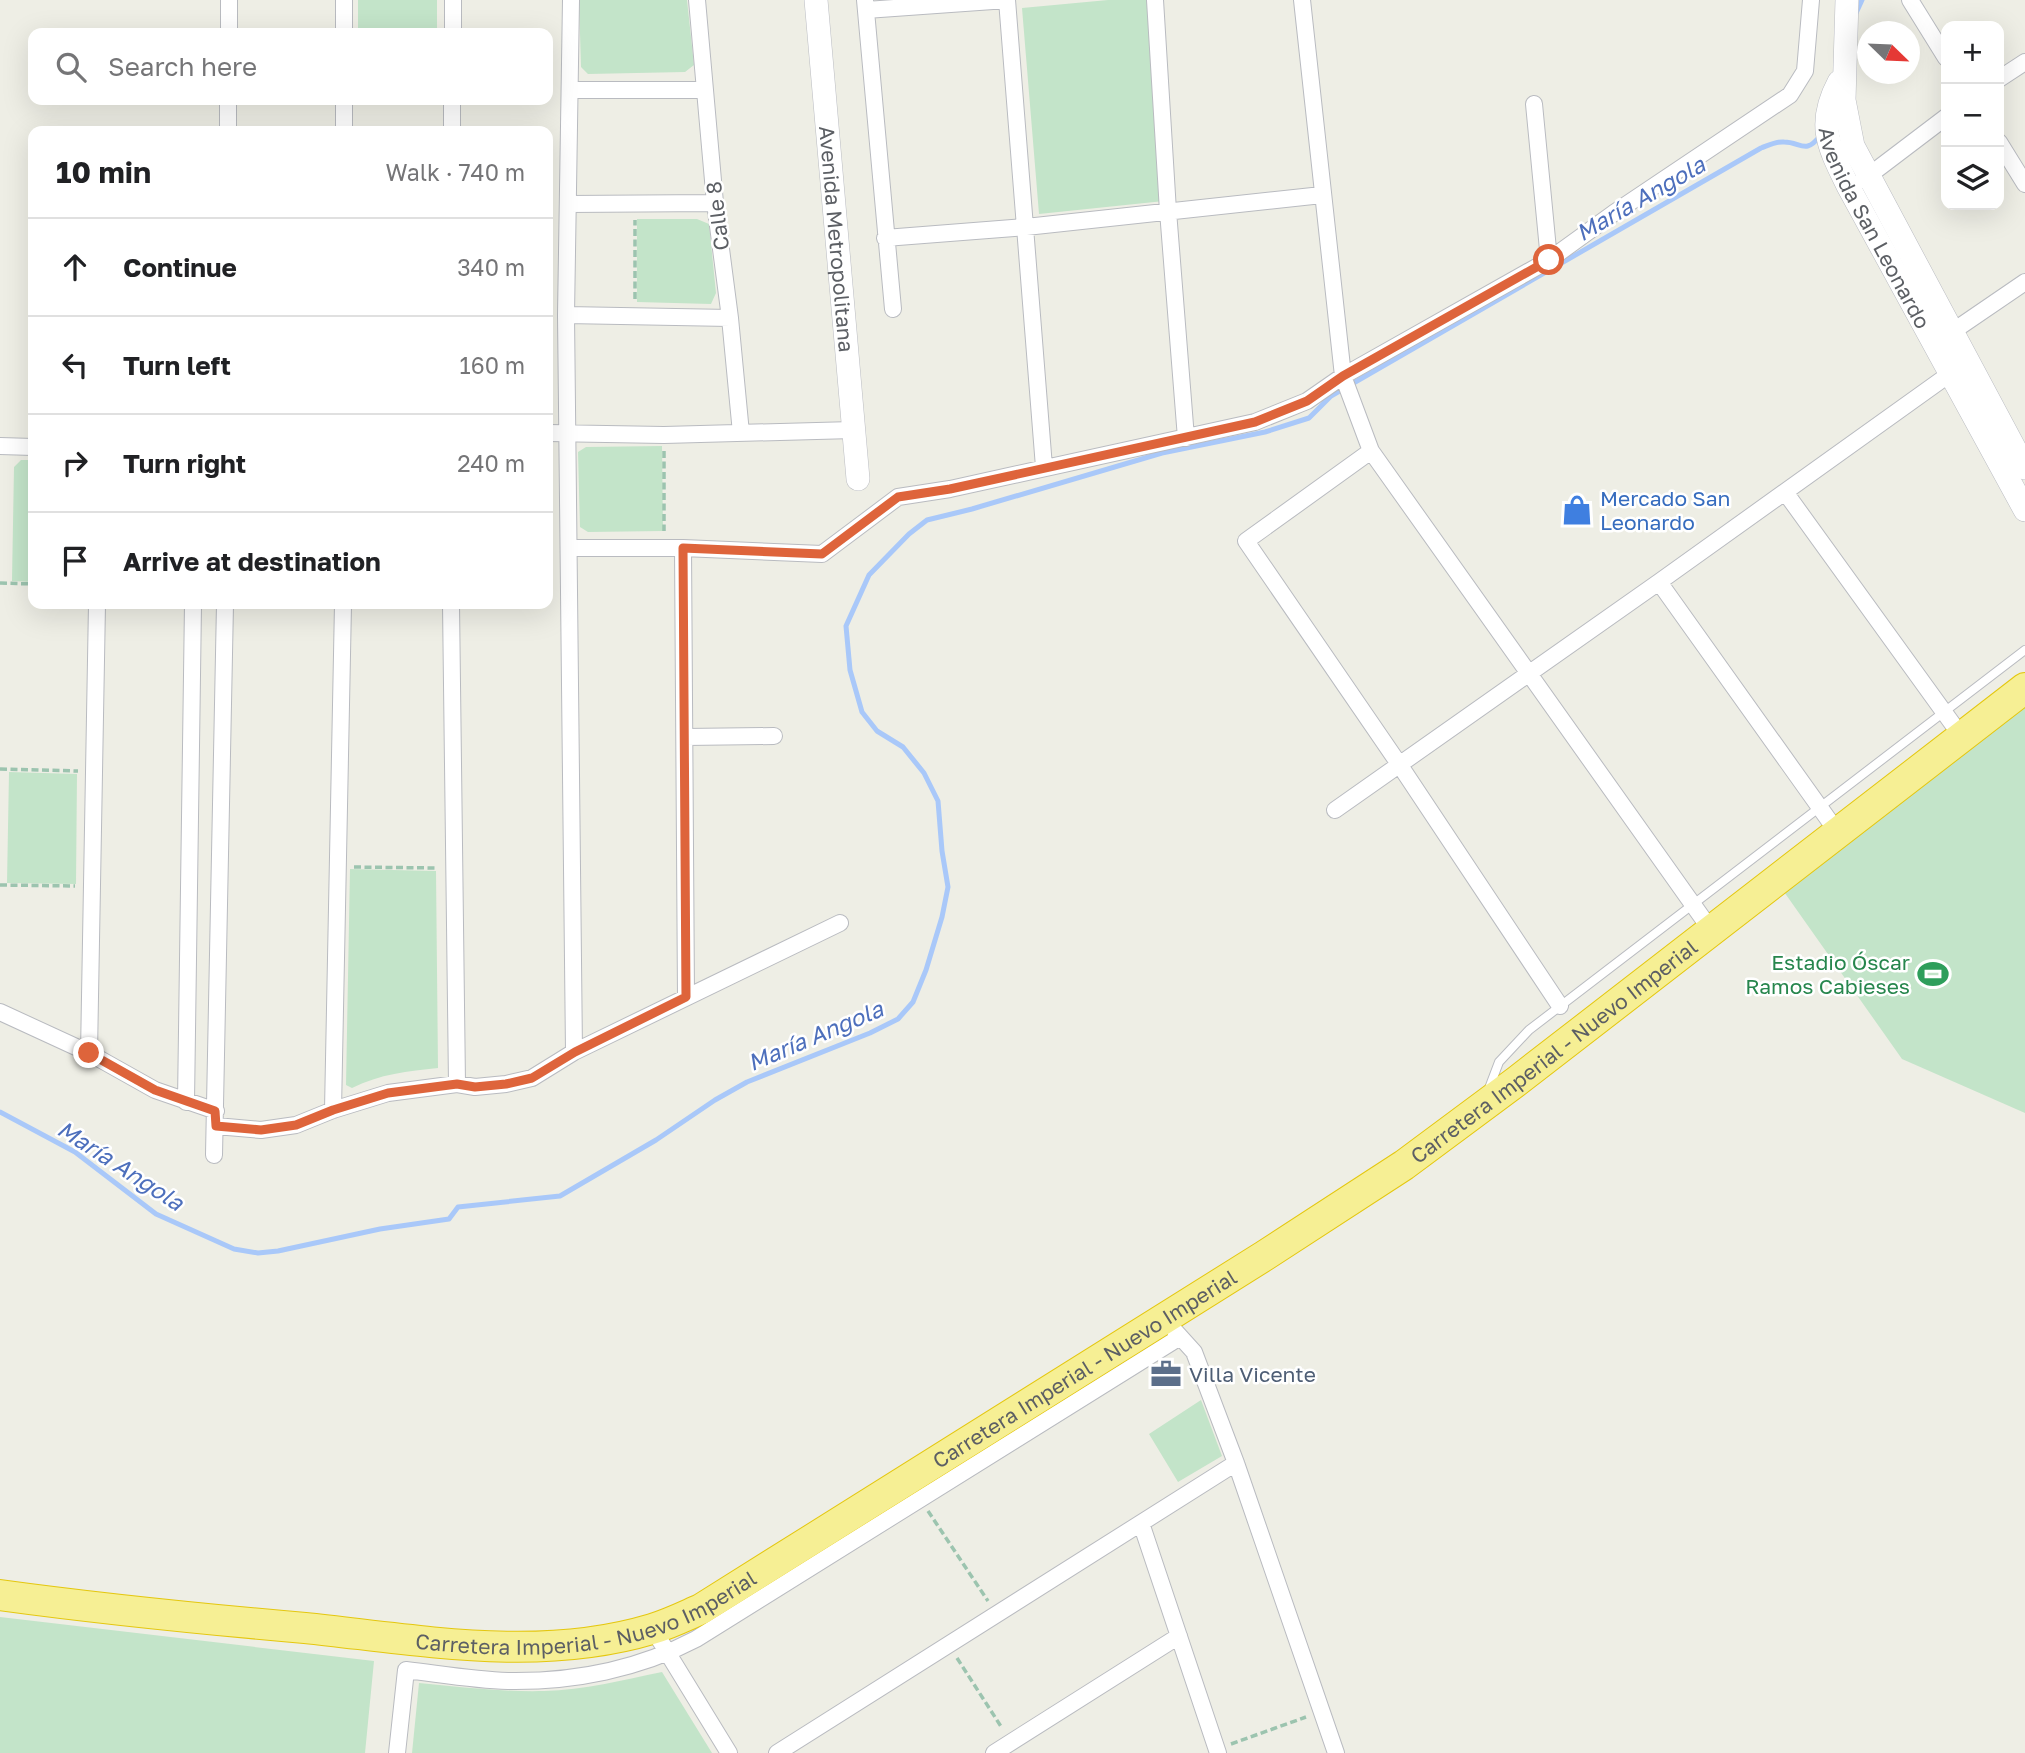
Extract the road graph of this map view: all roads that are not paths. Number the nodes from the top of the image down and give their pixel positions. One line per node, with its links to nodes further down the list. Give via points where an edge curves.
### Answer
1 (229, 0): 16 (street)
2 (344, 0): 17 (street)
3 (453, 0): 18 (street)
4 (570, 0): 22 (street)
5 (697, 0): 23 (street, Calle 8)
6 (816, 0): 49 (street, Avenida Metropolitana)
7 (1007, 0): 14 (street); 39 (street)
8 (1156, 0): 38 (street)
9 (1302, 0): 35 (street)
10 (1811, 0): 41 (street, via 1805,71 1790,95)
11 (1847, 0): 15 (street)
12 (1854, 0): 15 (street)
13 (1910, 0): 19 (street)
14 (866, 5): 40 (street)
15 (1847, 27): 33 (street, Avenida San Leonardo, via 1845,71 1826,126 1828,145)
16 (229, 28)
17 (344, 28)
18 (453, 28)
19 (1941, 50)
20 (2025, 62): 21 (street)
21 (2004, 76)
22 (570, 90): 23 (street); 37 (street)
23 (705, 90): 36 (street, Calle 8)
24 (1534, 104): 41 (street)
25 (228, 105): 29 (street)
26 (344, 105): 30 (street)
27 (452, 105): 31 (street)
28 (1941, 121): 33 (street)
29 (228, 126)
30 (344, 126)
31 (452, 126)
32 (2002, 147): 34 (street)
33 (1858, 182): 46 (street, Avenida San Leonardo)
34 (2025, 184)
35 (1322, 195): 38 (street); 48 (street)
36 (715, 203): 37 (street); 45 (street, Calle 8)
37 (568, 204): 44 (street)
38 (1168, 211): 39 (street); 53 (street)
39 (1027, 227): 40 (street); 57 (street)
40 (886, 238): 43 (street)
41 (1549, 260): 48 (street)
42 (2025, 282): 46 (street)
43 (893, 309)
44 (566, 315): 45 (street); 51 (street)
45 (730, 318): 52 (street, Calle 8)
46 (1943, 337): 47 (street, Avenida San Leonardo)
47 (1960, 368): 58 (street, Avenida San Leonardo); 60 (street); 61 (street, Avenida San Leonardo)
48 (1345, 383): 53 (street, via 1255,422); 56 (street)
49 (853, 430): 52 (street); 59 (street, Avenida Metropolitana)
50 (553, 433): 51 (street)
51 (567, 433): 52 (street); 62 (street)
52 (741, 433)
53 (1186, 438): 57 (street)
54 (0, 446): 55 (street)
55 (28, 447)
56 (1371, 451): 71 (street); 77 (street, via 1246,541)
57 (1044, 467): 63 (street, via 898,497 822,554)
58 (2025, 468)
59 (858, 479)
60 (1785, 492): 64 (street); 73 (street)
61 (2025, 510)
62 (570, 548): 63 (street); 87 (street)
63 (683, 548): 75 (street)
64 (1659, 582): 71 (street); 78 (street)
65 (97, 609): 88 (street)
66 (193, 609): 90 (street)
67 (225, 609): 93 (street)
68 (343, 609): 92 (street)
69 (451, 609): 89 (street)
70 (2025, 650): 73 (lane)
71 (1527, 674): 77 (street); 81 (street)
72 (2025, 688): 76 (highway, Carretera Imperial - Nuevo Imperial)
73 (1944, 712): 76 (street); 78 (lane)
74 (774, 736): 75 (street)
75 (685, 737): 84 (street)
76 (1962, 737): 80 (highway, Carretera Imperial - Nuevo Imperial)
77 (1399, 764): 79 (street); 85 (street)
78 (1820, 807): 80 (street); 81 (lane)
79 (1335, 810)
80 (1838, 833): 83 (highway, Carretera Imperial - Nuevo Imperial)
81 (1693, 904): 83 (street); 85 (lane)
82 (840, 923): 84 (street)
83 (1711, 930): 91 (highway, Carretera Imperial - Nuevo Imperial)
84 (686, 997): 87 (street)
85 (1560, 1006): 91 (lane, via 1499,1062)
86 (0, 1012): 88 (street)
87 (575, 1052): 89 (street, via 532,1078 475,1087)
88 (89, 1053): 90 (street)
89 (457, 1084): 92 (street, via 388,1093)
90 (186, 1102): 93 (street)
91 (1485, 1105): 95 (highway, Carretera Imperial - Nuevo Imperial)
92 (333, 1110): 93 (street, via 296,1125 261,1130)
93 (216, 1119): 94 (street)
94 (214, 1155)
95 (1172, 1327): 96 (street, via 1194,1352); 100 (highway, Carretera Imperial - Nuevo Imperial, via 701,1609); 100 (street, via 920,1498 696,1639)
96 (1236, 1463): 97 (street); 106 (street)
97 (1141, 1523): 99 (street); 104 (street)
98 (0, 1595): 100 (highway, Carretera Imperial - Nuevo Imperial, via 508,1648)
99 (1179, 1636): 101 (street); 105 (street)
100 (661, 1641): 102 (street, via 622,1668 552,1678 495,1680 406,1670); 103 (street)
101 (1215, 1752)
102 (397, 1753)
103 (729, 1753)
104 (777, 1753)
105 (993, 1753)
106 (1336, 1753)

